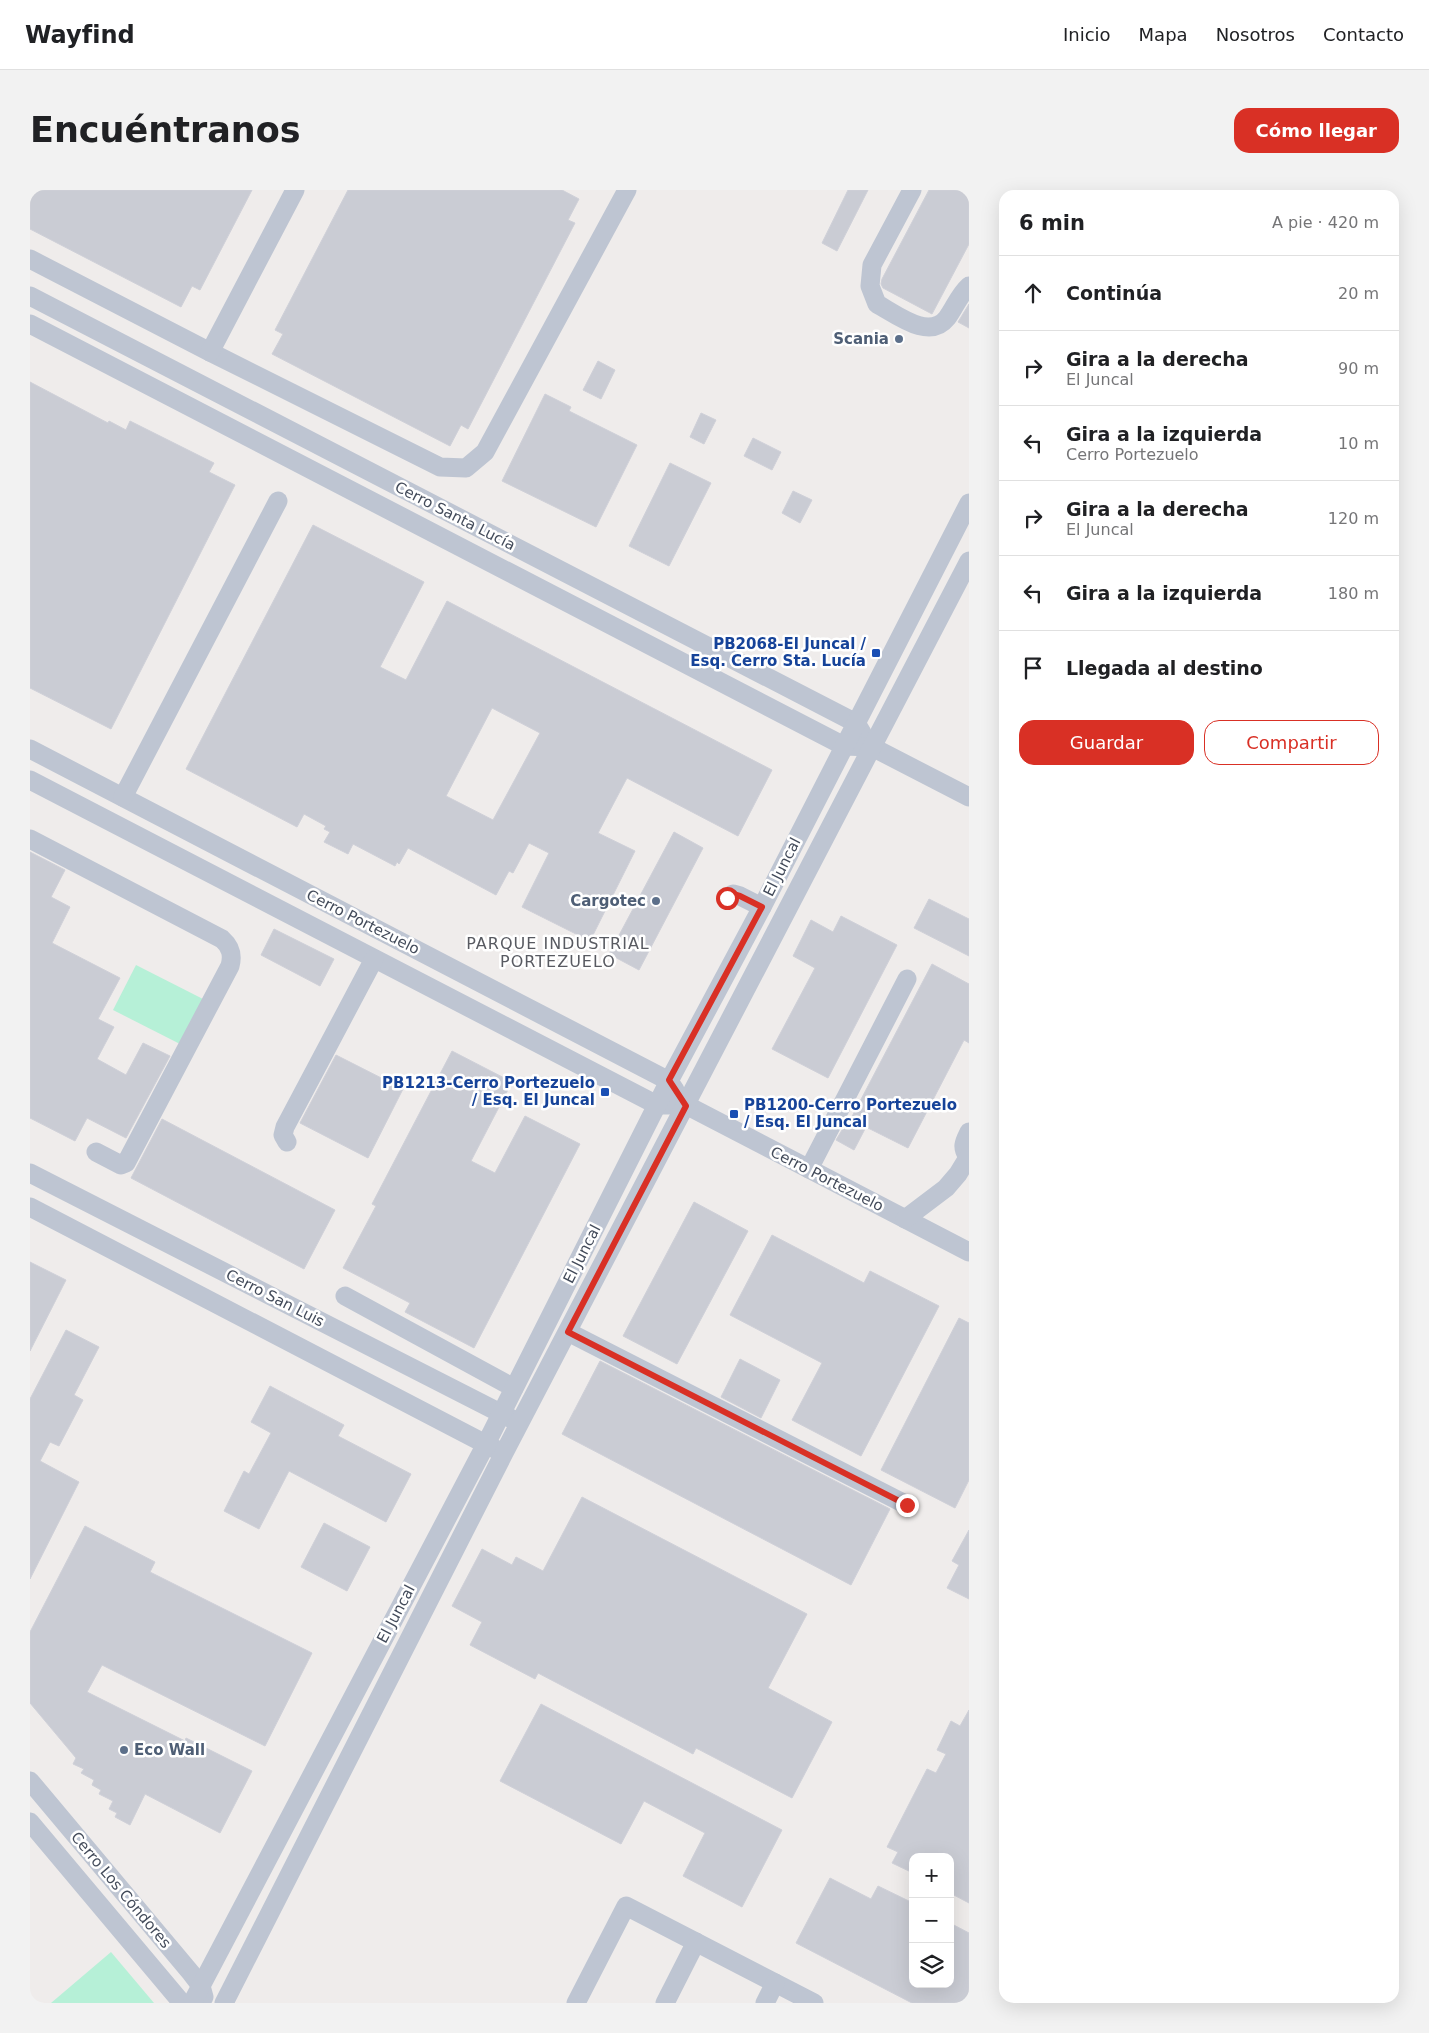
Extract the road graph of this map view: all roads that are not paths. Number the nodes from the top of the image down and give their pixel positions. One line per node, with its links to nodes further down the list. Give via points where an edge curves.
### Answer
1 (295, 190): 8 (street)
2 (912, 190): 5 (street, via 872,264 870,286 877,304 922,328 935,327 948,317 955,302)
3 (621, 192): 8 (street, via 485,452 466,468 440,467)
4 (30, 259): 8 (street)
5 (969, 286)
6 (30, 296): 12 (street, Cerro Santa Lucía)
7 (30, 324): 13 (street, Cerro Santa Lucía)
8 (210, 352)
9 (278, 501): 17 (street)
10 (969, 503): 12 (street, El Juncal)
11 (969, 561): 14 (street, El Juncal)
12 (856, 723): 13 (street, El Juncal); 14 (street, Cerro Santa Lucía)
13 (844, 746): 14 (street, Cerro Santa Lucía); 21 (street, El Juncal)
14 (872, 747): 18 (street, Cerro Santa Lucía); 26 (street, El Juncal)
15 (30, 749): 17 (street, Cerro Portezuelo)
16 (30, 780): 22 (street, Cerro Portezuelo)
17 (123, 797): 24 (street, Cerro Portezuelo)
18 (969, 797)
19 (30, 839): 29 (street, via 222,939 231,953 230,966 126,1163 121,1165)
20 (727, 898): 21 (street, via 733,894)
21 (762, 907): 24 (street, El Juncal)
22 (374, 959): 25 (street, Cerro Portezuelo); 27 (street, via 285,1127 283,1135)
23 (907, 979): 30 (street)
24 (669, 1080): 25 (street, El Juncal); 26 (street, Cerro Portezuelo)
25 (657, 1105): 26 (street, Cerro Portezuelo); 37 (street, El Juncal)
26 (686, 1106): 30 (street, Cerro Portezuelo); 36 (street, El Juncal)
27 (286, 1142)
28 (964, 1146): 33 (street, via 958,1174 946,1188)
29 (96, 1152)
30 (809, 1169): 33 (street, Cerro Portezuelo)
31 (30, 1174): 38 (street, Cerro San Luis)
32 (30, 1207): 40 (street)
33 (905, 1219): 34 (street, Cerro Portezuelo)
34 (969, 1252)
35 (345, 1296): 37 (street)
36 (568, 1332): 39 (street, El Juncal); 42 (street)
37 (514, 1388): 38 (street, El Juncal)
38 (501, 1414): 39 (street, Cerro San Luis); 40 (street, El Juncal)
39 (520, 1423): 41 (street, El Juncal)
40 (486, 1444): 41 (street); 47 (street, El Juncal)
41 (504, 1454): 50 (street, El Juncal)
42 (907, 1505)
43 (30, 1781): 47 (street, Cerro Los Cóndores)
44 (30, 1822): 48 (street, Cerro Los Cóndores)
45 (696, 1942): 46 (street); 51 (street, via 626,1906); 52 (street)
46 (775, 1983): 53 (street); 54 (street)
47 (204, 1995): 49 (street, El Juncal)
48 (182, 2003)
49 (192, 2003)
50 (224, 2003)
51 (576, 2003)
52 (665, 2003)
53 (765, 2003)
54 (814, 2003)

